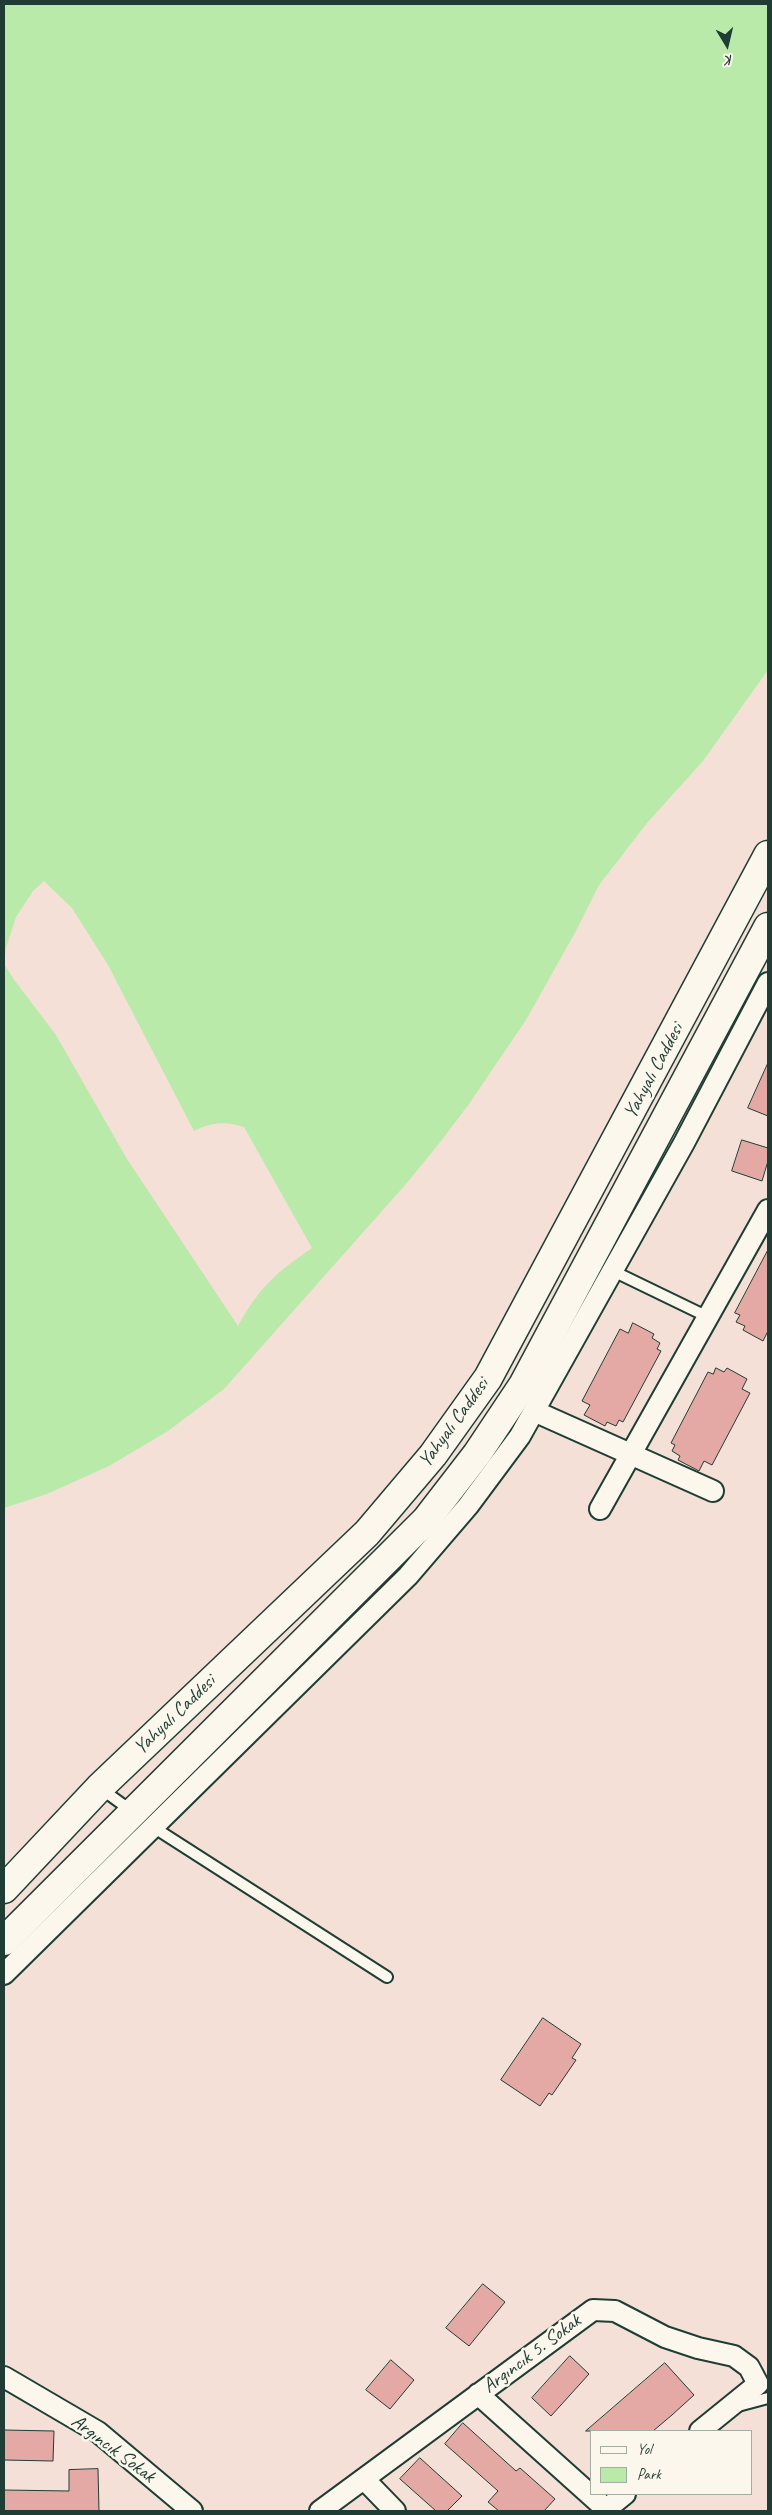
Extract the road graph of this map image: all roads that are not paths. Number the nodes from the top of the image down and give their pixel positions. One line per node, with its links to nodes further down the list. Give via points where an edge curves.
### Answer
1 (768, 855): 11 (main road, Yahyalı Caddesi, via 557,1252 488,1378 461,1418 367,1533)
2 (765, 940): 12 (main road, Yahyalı Caddesi, via 543,1349 477,1454 426,1520)
3 (768, 983): 5 (street)
4 (768, 1210): 6 (street)
5 (613, 1271): 6 (lane); 7 (street)
6 (708, 1317): 8 (street)
7 (534, 1411): 8 (street); 12 (street, via 495,1472 433,1549)
8 (631, 1455): 9 (street); 10 (street)
9 (713, 1492)
10 (600, 1509)
11 (99, 1788): 12 (lane); 13 (main road, Yahyalı Caddesi)
12 (143, 1820): 14 (main road, Yahyalı Caddesi); 15 (street); 16 (lane)
13 (4, 1889)
14 (4, 1942)
15 (4, 1974)
16 (387, 1977)
17 (4, 2377): 24 (street, Argıncık Sokak, via 98,2432)
18 (763, 2391): 19 (street, Argıncık 5. Sokak, via 749,2367 734,2356 681,2343 642,2327 615,2311 600,2309 587,2313); 20 (street, via 732,2405)
19 (478, 2394): 21 (street, Argıncık 5. Sokak); 23 (street)
20 (701, 2430)
21 (364, 2479): 25 (street, Argıncık 5. Sokak); 26 (street)
22 (624, 2495): 23 (street)
23 (605, 2510)
24 (192, 2511)
25 (320, 2511)
26 (396, 2511)

